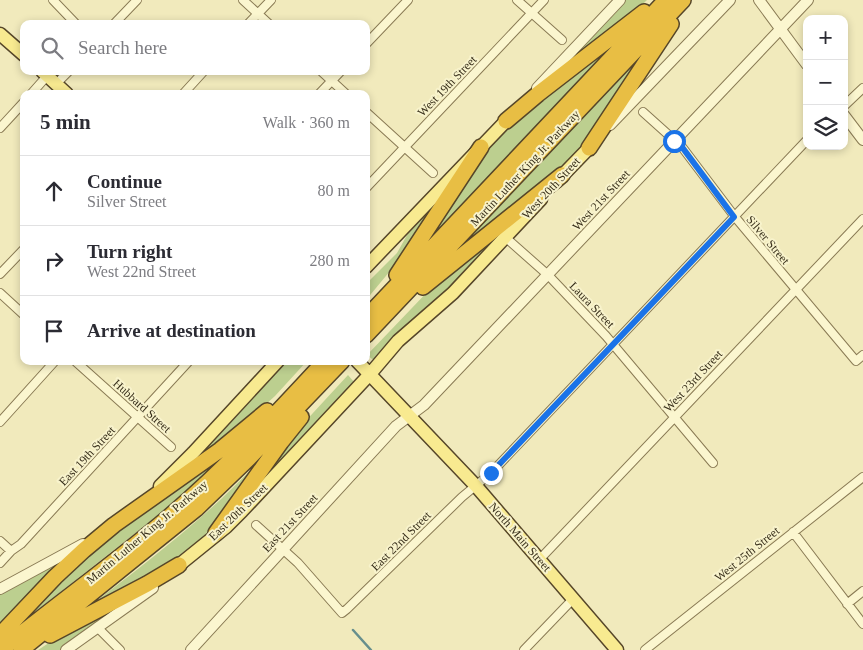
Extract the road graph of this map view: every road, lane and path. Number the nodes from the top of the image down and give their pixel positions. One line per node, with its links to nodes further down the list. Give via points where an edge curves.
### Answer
1 (53, 0): 17 (street)
2 (136, 0): 18 (street)
3 (242, 0): 15 (street)
4 (271, 0): 15 (street)
5 (408, 0): 23 (street)
6 (517, 0): 16 (street)
7 (544, 0): 16 (street, West 19th Street)
8 (620, 0): 43 (street)
9 (658, 0): 43 (highway)
10 (666, 0): 64 (highway, Martin Luther King Jr. Parkway)
11 (683, 0): 50 (highway, via 678,14); 64 (highway, Martin Luther King Jr. Parkway)
12 (730, 0): 50 (street, West 20th Street)
13 (759, 0): 21 (street)
14 (808, 0): 21 (street, West 21st Street)
15 (258, 14): 19 (street); 20 (street)
16 (532, 14): 24 (street); 48 (street, West 19th Street)
17 (72, 20)
18 (118, 20)
19 (252, 20)
20 (264, 20)
21 (780, 30): 26 (street); 46 (street, West 21st Street)
22 (0, 34): 25 (main road)
23 (370, 40)
24 (562, 40)
25 (20, 52)
26 (803, 60)
27 (200, 75): 35 (street)
28 (325, 75): 31 (street)
29 (337, 75): 31 (street)
30 (49, 77): 33 (street); 34 (main road)
31 (332, 81): 36 (street); 37 (street)
32 (863, 88): 38 (street)
33 (35, 90)
34 (63, 90)
35 (187, 90)
36 (324, 90)
37 (342, 90)
38 (845, 105)
39 (20, 106): 44 (street)
40 (643, 112): 46 (street, Silver Street)
41 (370, 116): 48 (street)
42 (848, 120): 45 (street)
43 (506, 121): 49 (main road)
44 (0, 128)
45 (863, 140)
46 (674, 141): 54 (street, Silver Street, via 682,147); 60 (street, West 21st Street)
47 (803, 144): 54 (street, East 22nd Street)
48 (404, 147): 51 (street); 53 (street, West 19th Street)
49 (481, 147): 58 (main road); 64 (highway, via 396,276)
50 (589, 148): 52 (main road, West 20th Street)
51 (433, 173)
52 (562, 176): 56 (main road, West 20th Street); 64 (highway, via 406,304)
53 (370, 184)
54 (734, 217): 61 (street, Silver Street); 65 (street, East 22nd Street)
55 (863, 219): 61 (street, West 23rd Street)
56 (505, 237): 60 (street, Laura Street); 74 (main road, West 20th Street, via 453,293 398,341)
57 (20, 253): 59 (street)
58 (370, 264)
59 (0, 274)
60 (548, 275): 65 (street, Laura Street); 75 (street, West 21st Street, via 430,399)
61 (795, 290): 66 (street, Silver Street, via 856,361); 77 (street, West 23rd Street)
62 (0, 293): 63 (street)
63 (20, 311)
64 (371, 323)
65 (613, 344): 77 (street, Laura Street); 82 (street, East 22nd Street)
66 (863, 355)
67 (51, 365): 78 (street)
68 (80, 365): 76 (street, Hubbard Street)
69 (185, 365): 76 (street, East 19th Street)
70 (274, 365): 83 (main road, via 180,467)
71 (335, 365): 73 (highway, Martin Luther King Jr. Parkway)
72 (361, 365): 74 (main road, North Main Street)
73 (322, 373): 83 (highway); 86 (highway, via 310,406); 100 (highway, Martin Luther King Jr. Parkway, via 250,458 196,509); 101 (highway, Martin Luther King Jr. Parkway, via 186,502)
74 (370, 374): 75 (main road, North Main Street); 86 (main road, East 20th Street, via 242,511)
75 (410, 415): 82 (main road, North Main Street); 88 (street, East 21st Street, via 396,426)
76 (138, 417): 79 (street, Hubbard Street); 89 (street, East 19th Street)
77 (674, 418): 80 (street, Laura Street); 90 (street, West 23rd Street)
78 (0, 422)
79 (171, 447)
80 (713, 463)
81 (863, 477): 85 (street, West 25th Street)
82 (476, 486): 88 (street, East 22nd Street, via 342,613); 90 (main road, North Main Street)
83 (114, 525): 93 (street); 99 (highway, via 62,570)
84 (256, 525): 88 (street)
85 (793, 532): 96 (street); 108 (street, West 25th Street)
86 (216, 533): 92 (main road, East 20th Street)
87 (0, 542): 89 (street)
88 (284, 549): 105 (street, East 21st Street)
89 (11, 551): 91 (street, East 19th Street)
90 (539, 560): 95 (main road, North Main Street)
91 (0, 564)
92 (179, 566): 98 (street, East 20th Street); 100 (highway, via 48,636)
93 (0, 588)
94 (863, 591): 96 (street)
95 (573, 599): 106 (street); 107 (main road, North Main Street)
96 (847, 604): 97 (street)
97 (863, 624)
98 (96, 628): 103 (street, East 20th Street); 104 (street)
99 (0, 635)
100 (34, 639): 102 (highway, Martin Luther King Jr. Parkway)
101 (1, 650)
102 (21, 650)
103 (66, 650)
104 (120, 650)
105 (191, 650)
106 (524, 650)
107 (617, 650)
108 (645, 650)

